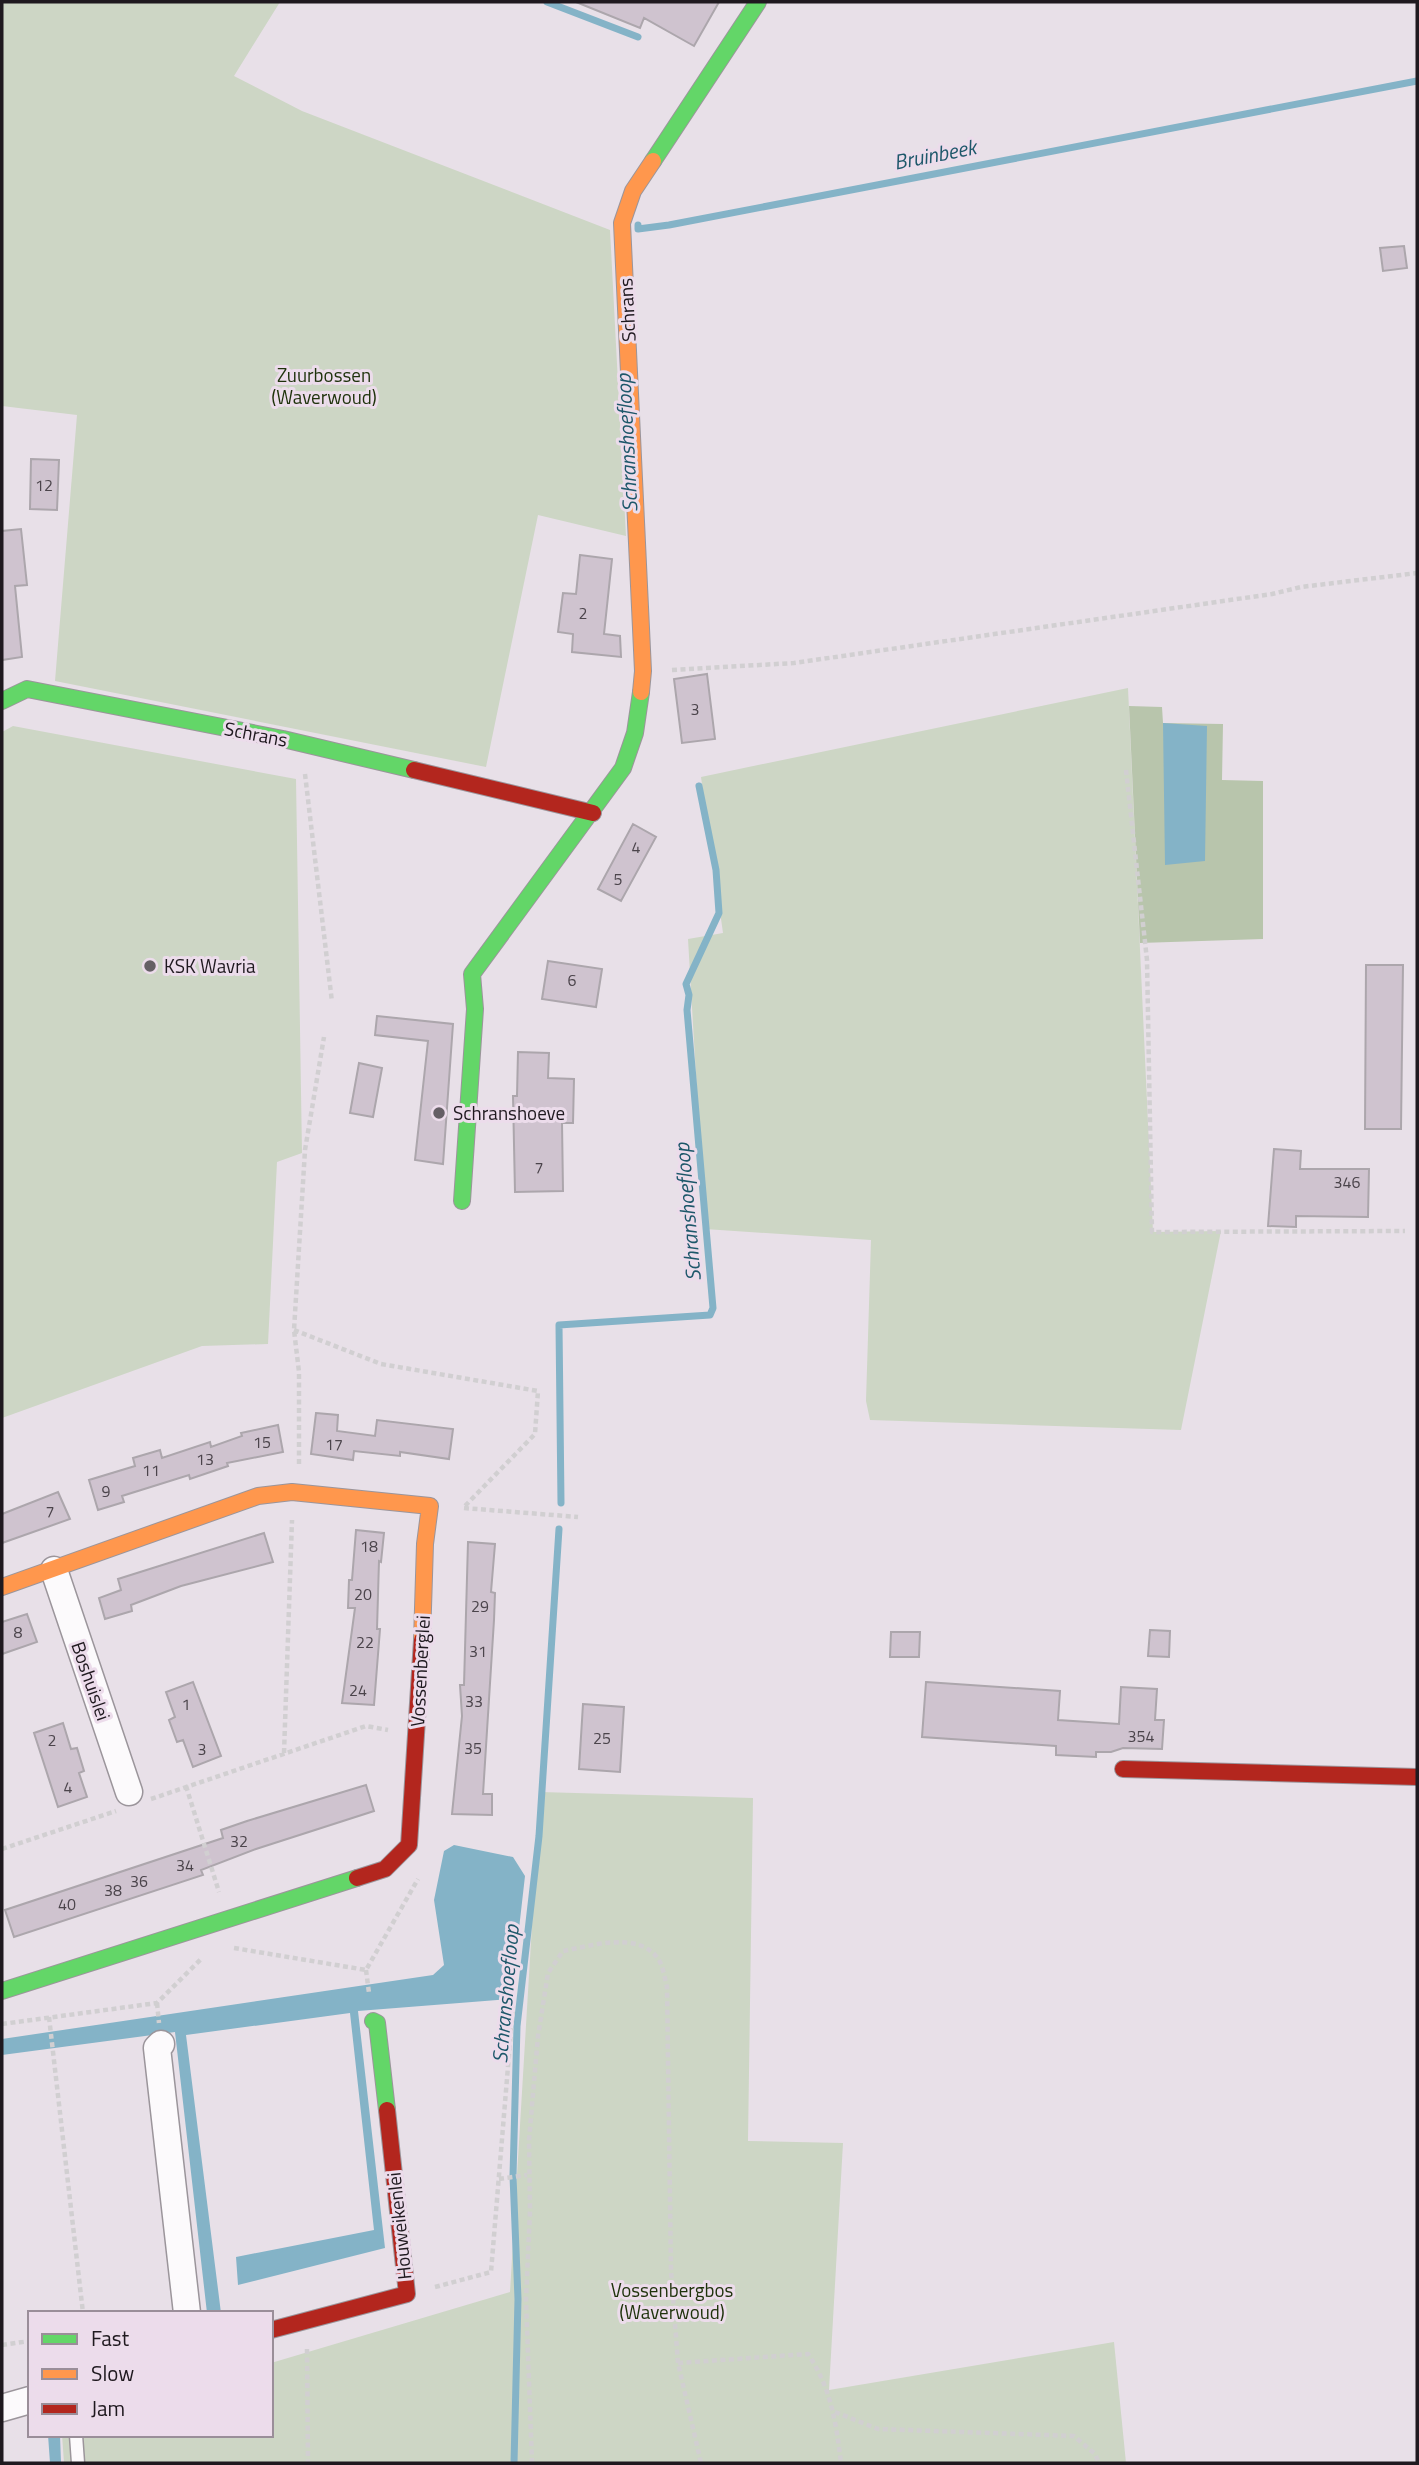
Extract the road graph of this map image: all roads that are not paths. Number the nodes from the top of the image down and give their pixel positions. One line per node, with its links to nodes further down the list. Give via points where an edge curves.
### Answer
1 (758, 2): 3 (street, Schrans, via 633,191 622,223 643,671 635,744)
2 (2, 701): 3 (street, Schrans, via 27,689 283,739)
3 (593, 813): 4 (street, Schrans, via 472,974 475,1009)
4 (461, 1201)
5 (54, 1570): 6 (street); 9 (street, Boshuislei); 10 (street, Vossenberglei, via 258,1496 292,1492 430,1506 409,1845 385,1869)
6 (2, 1587)
7 (1123, 1769): 8 (street)
8 (1417, 1777)
9 (131, 1801)
10 (2, 1991)
11 (373, 2021): 14 (street, Houweikenlei, via 377,2023 407,2294)
12 (162, 2044): 13 (street, via 157,2048)
13 (187, 2311)
14 (273, 2329)
15 (28, 2401): 16 (street)
16 (2, 2408)
17 (76, 2437): 18 (lane)
18 (78, 2463)

